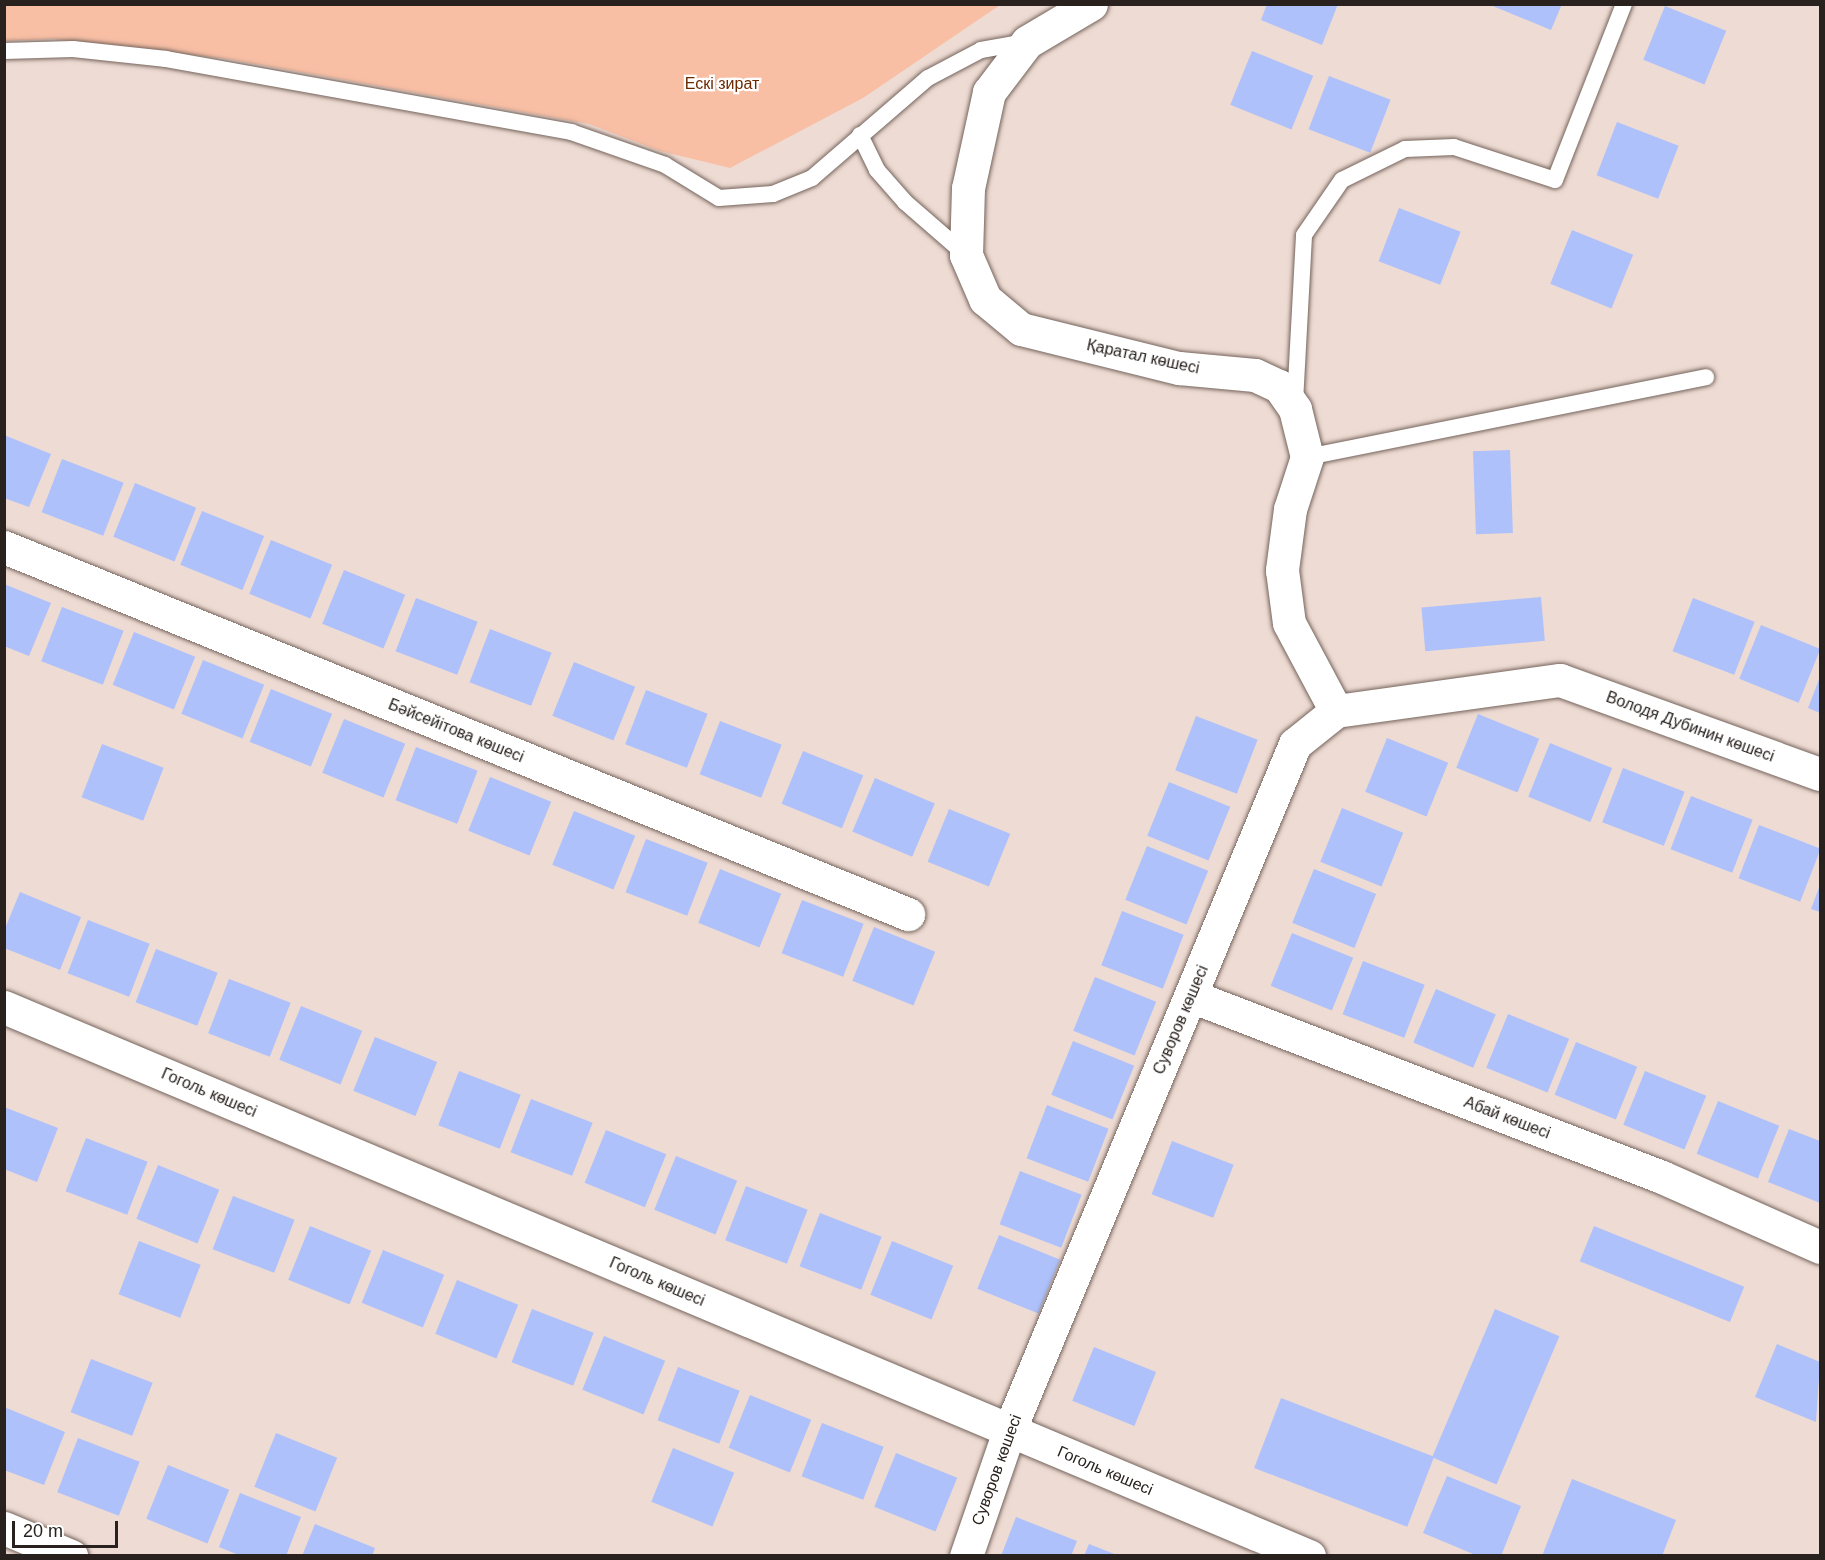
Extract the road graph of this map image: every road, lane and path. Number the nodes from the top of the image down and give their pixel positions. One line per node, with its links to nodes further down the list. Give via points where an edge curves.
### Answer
1 (1091, 4): 3 (street, Қаратал көшесі)
2 (1624, 4): 8 (lane, via 1555,180 1454,147 1405,149 1342,180 1304,235)
3 (1027, 42): 5 (lane, via 981,50 928,78); 6 (street, Қаратал көшесі, via 988,92 968,188)
4 (4, 51): 5 (lane, via 73,49 166,59 571,132 665,165 719,198 773,194 812,178)
5 (860, 135): 6 (lane, via 878,170 905,202)
6 (966, 255): 8 (street, Қаратал көшесі, via 985,298 1021,328 1179,368 1255,375 1279,386)
7 (1706, 377): 9 (lane)
8 (1295, 409): 9 (street, Қаратал көшесі)
9 (1307, 457): 11 (street, via 1290,510 1282,570 1289,623)
10 (4, 547): 13 (street, Бәйсейітова көшесі)
11 (1336, 711): 12 (street, Володя Дубинин көшесі, via 1560,680); 14 (street, Суворов көшесі, via 1295,744)
12 (1821, 774)
13 (908, 914)
14 (1191, 996): 16 (street, Абай көшесі, via 1662,1177); 17 (street, Суворов көшесі)
15 (4, 1007): 17 (street, Гоголь көшесі)
16 (1821, 1247)
17 (1009, 1431): 20 (street, Суворов көшесі); 21 (street, Гоголь көшесі)
18 (4, 1528): 19 (street)
19 (71, 1556)
20 (966, 1556)
21 (1310, 1556)

